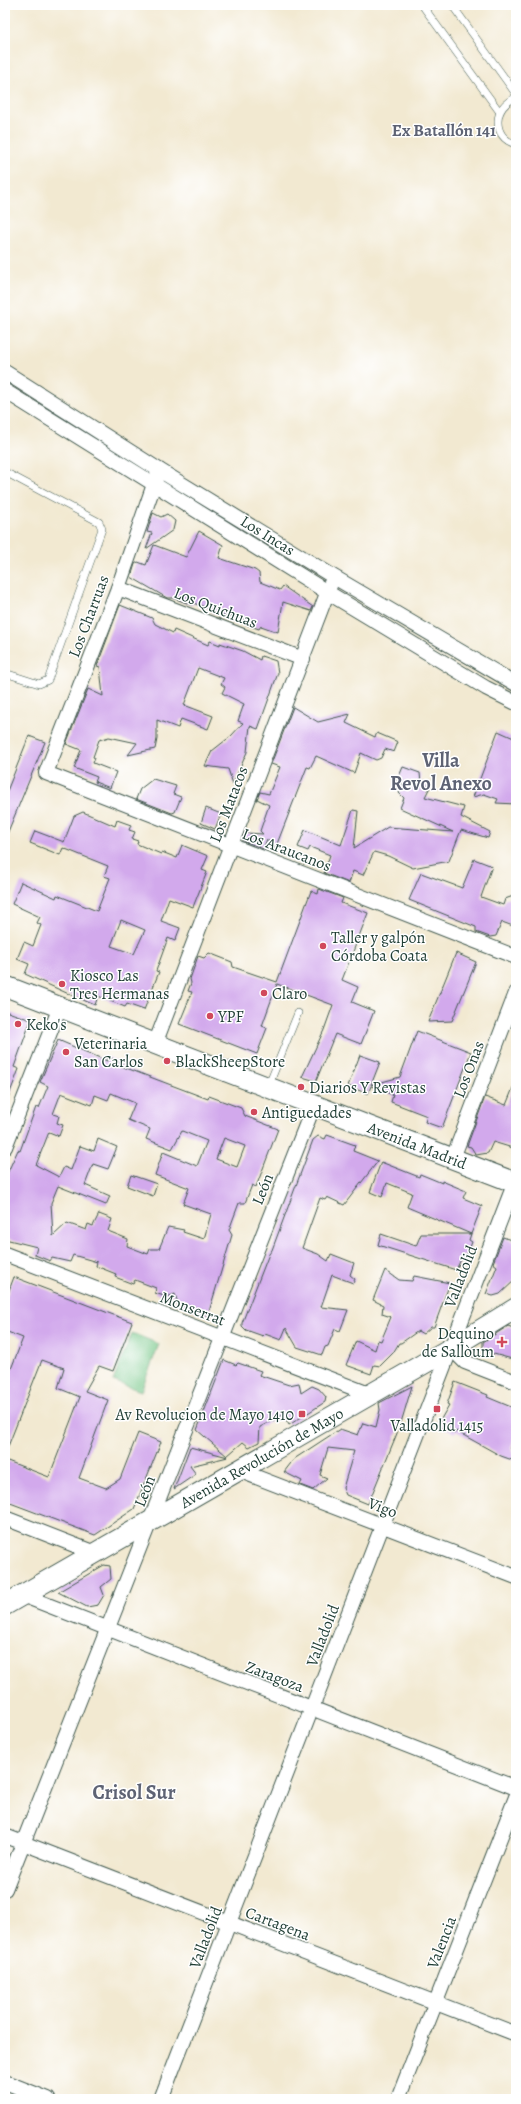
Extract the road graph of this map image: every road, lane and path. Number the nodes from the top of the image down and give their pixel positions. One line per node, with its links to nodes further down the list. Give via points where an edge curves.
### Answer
1 (422, 5): 5 (lane)
2 (452, 5): 3 (lane)
3 (516, 94)
4 (516, 98): 5 (lane, via 504,104)
5 (499, 111): 6 (lane, via 498,126 501,133)
6 (516, 144)
7 (5, 372): 9 (street, Los Incas)
8 (5, 391): 11 (street, Los Incas)
9 (159, 470): 11 (street, Los Charruas); 12 (street, Los Incas)
10 (5, 472): 16 (lane, via 99,522 102,529 48,680 39,684)
11 (154, 484): 13 (street, Los Charruas); 14 (street, Los Incas)
12 (334, 577): 14 (street, Los Matacos); 17 (street, Los Incas)
13 (118, 588): 15 (street, Los Quichuas); 19 (street, Los Charruas)
14 (327, 592): 15 (street, Los Matacos); 18 (street, Los Incas, via 486,688)
15 (303, 659): 20 (street, Los Matacos)
16 (5, 673)
17 (516, 684)
18 (516, 703)
19 (46, 773): 20 (street, Los Araucanos)
20 (231, 845): 21 (street, Los Araucanos); 26 (street, Los Matacos)
21 (516, 957)
22 (5, 986): 24 (main road, Avenida Madrid)
23 (516, 992): 30 (street, Los Onas)
24 (60, 1007): 26 (main road, Avenida Madrid); 29 (street)
25 (298, 1013): 27 (lane)
26 (155, 1044): 27 (main road, Avenida Madrid)
27 (268, 1087): 28 (main road, Avenida Madrid)
28 (314, 1105): 30 (main road, Avenida Madrid); 34 (street, León)
29 (5, 1147)
30 (453, 1158): 31 (main road, Avenida Madrid)
31 (516, 1182): 35 (street, Valladolid)
32 (6, 1257): 34 (street, Monserrat)
33 (516, 1308): 35 (main road, Avenida Revolución de Mayo)
34 (222, 1337): 37 (street, Monserrat); 40 (street, León)
35 (451, 1348): 36 (street, via 465,1362); 37 (main road, Avenida Revolución de Mayo); 41 (street, Valladolid)
36 (516, 1382)
37 (370, 1394): 38 (main road, Avenida Revolución de Mayo)
38 (238, 1470): 40 (main road, Avenida Revolución de Mayo); 41 (street, Vigo)
39 (5, 1518): 42 (street)
40 (150, 1521): 42 (main road, Avenida Revolución de Mayo); 45 (street, León)
41 (383, 1525): 43 (street, Vigo); 46 (street, Valladolid)
42 (95, 1553): 44 (main road, Avenida Revolución de Mayo)
43 (516, 1577)
44 (13, 1600): 45 (street, Zaragoza)
45 (108, 1629): 46 (street, Zaragoza); 50 (street, León)
46 (312, 1708): 47 (street, Zaragoza); 52 (street, Valladolid)
47 (516, 1788)
48 (516, 1797): 53 (street, Valencia)
49 (5, 1836): 50 (street, Cartagena)
50 (23, 1843): 51 (street, León); 52 (street, Cartagena)
51 (5, 1889)
52 (229, 1923): 53 (street, Cartagena); 57 (street, Valladolid)
53 (436, 2003): 54 (street, Cartagena); 58 (street, Valencia)
54 (516, 2034)
55 (5, 2082): 56 (street)
56 (48, 2099)
57 (161, 2099)
58 (398, 2099)

